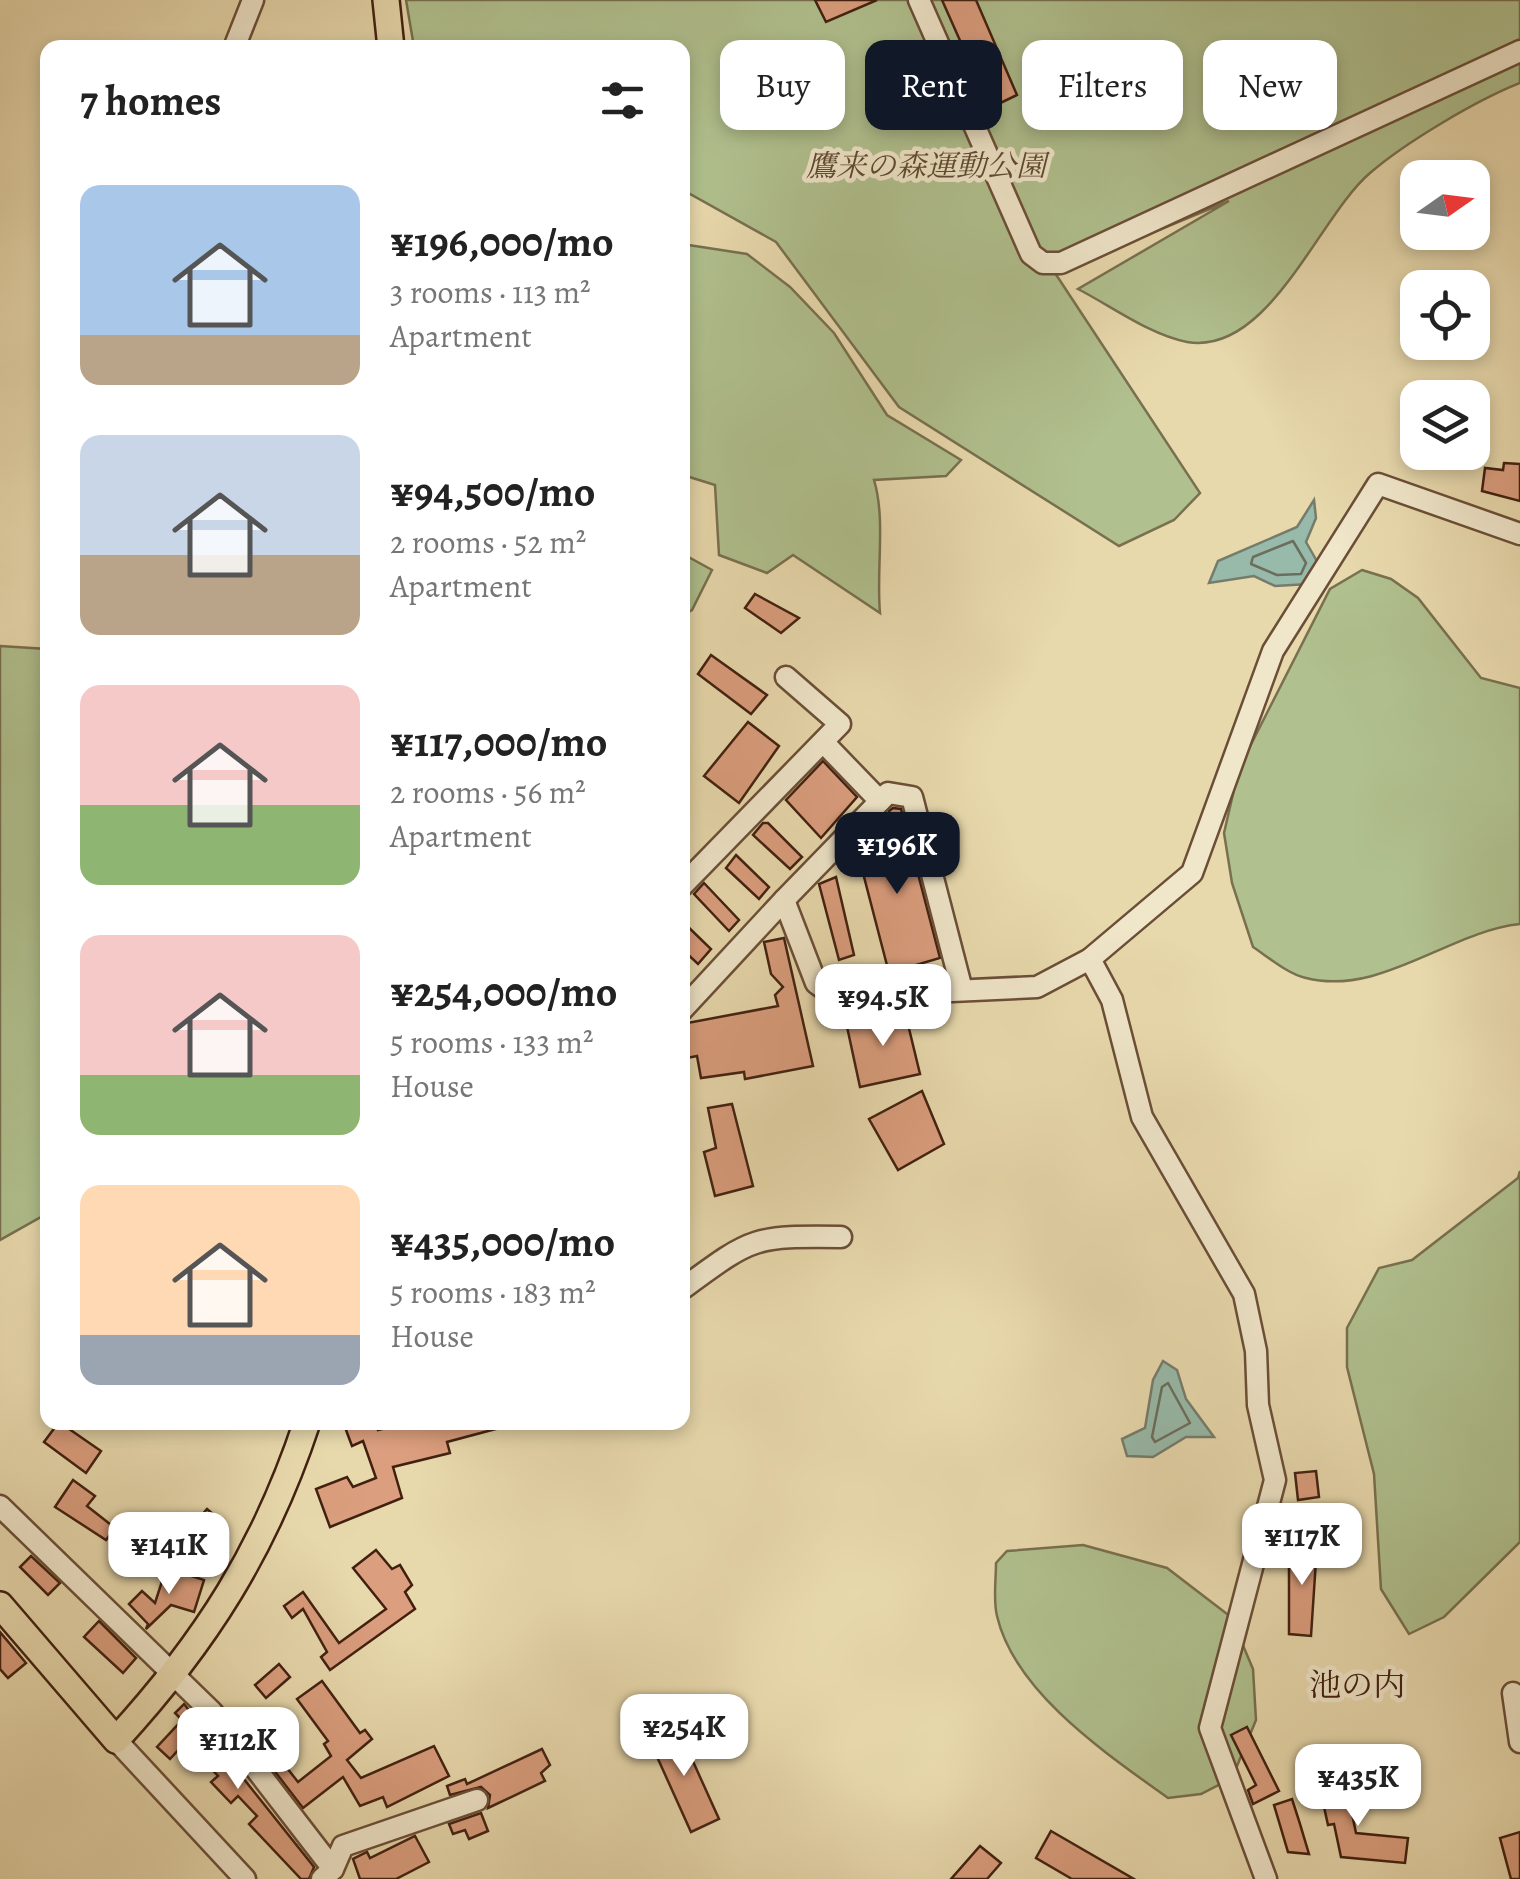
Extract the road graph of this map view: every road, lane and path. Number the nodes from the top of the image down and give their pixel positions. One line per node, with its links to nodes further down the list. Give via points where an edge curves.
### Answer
1 (252, 0): 4 (street)
2 (386, 0): 5 (main road)
3 (919, 0): 6 (street, via 1031,254 1043,262 1061,263)
4 (237, 40)
5 (390, 40)
6 (1520, 51)
7 (1520, 534): 13 (street, via 1378,484 1274,651 1192,872)
8 (786, 677): 9 (street, via 840,724)
9 (825, 744): 10 (street); 11 (street)
10 (880, 801): 12 (street); 14 (street, via 888,793 912,797)
11 (690, 878)
12 (784, 900): 14 (street, via 816,983 854,1010); 15 (street)
13 (1090, 959): 14 (street, via 1036,987); 28 (street, via 1118,1019 1142,1116 1244,1294 1256,1350 1258,1405 1275,1480 1210,1728)
14 (962, 990)
15 (690, 1001)
16 (841, 1238): 17 (street, via 749,1242)
17 (690, 1283)
18 (304, 1430): 21 (main road, via 242,1576)
19 (0, 1506): 21 (street)
20 (0, 1605): 23 (main road)
21 (172, 1678): 23 (main road); 26 (street, via 212,1712)
22 (1512, 1693): 24 (street)
23 (116, 1740): 27 (street)
24 (1520, 1742)
25 (477, 1800): 26 (street, via 343,1846)
26 (328, 1874)
27 (245, 1879)
28 (1266, 1879)

